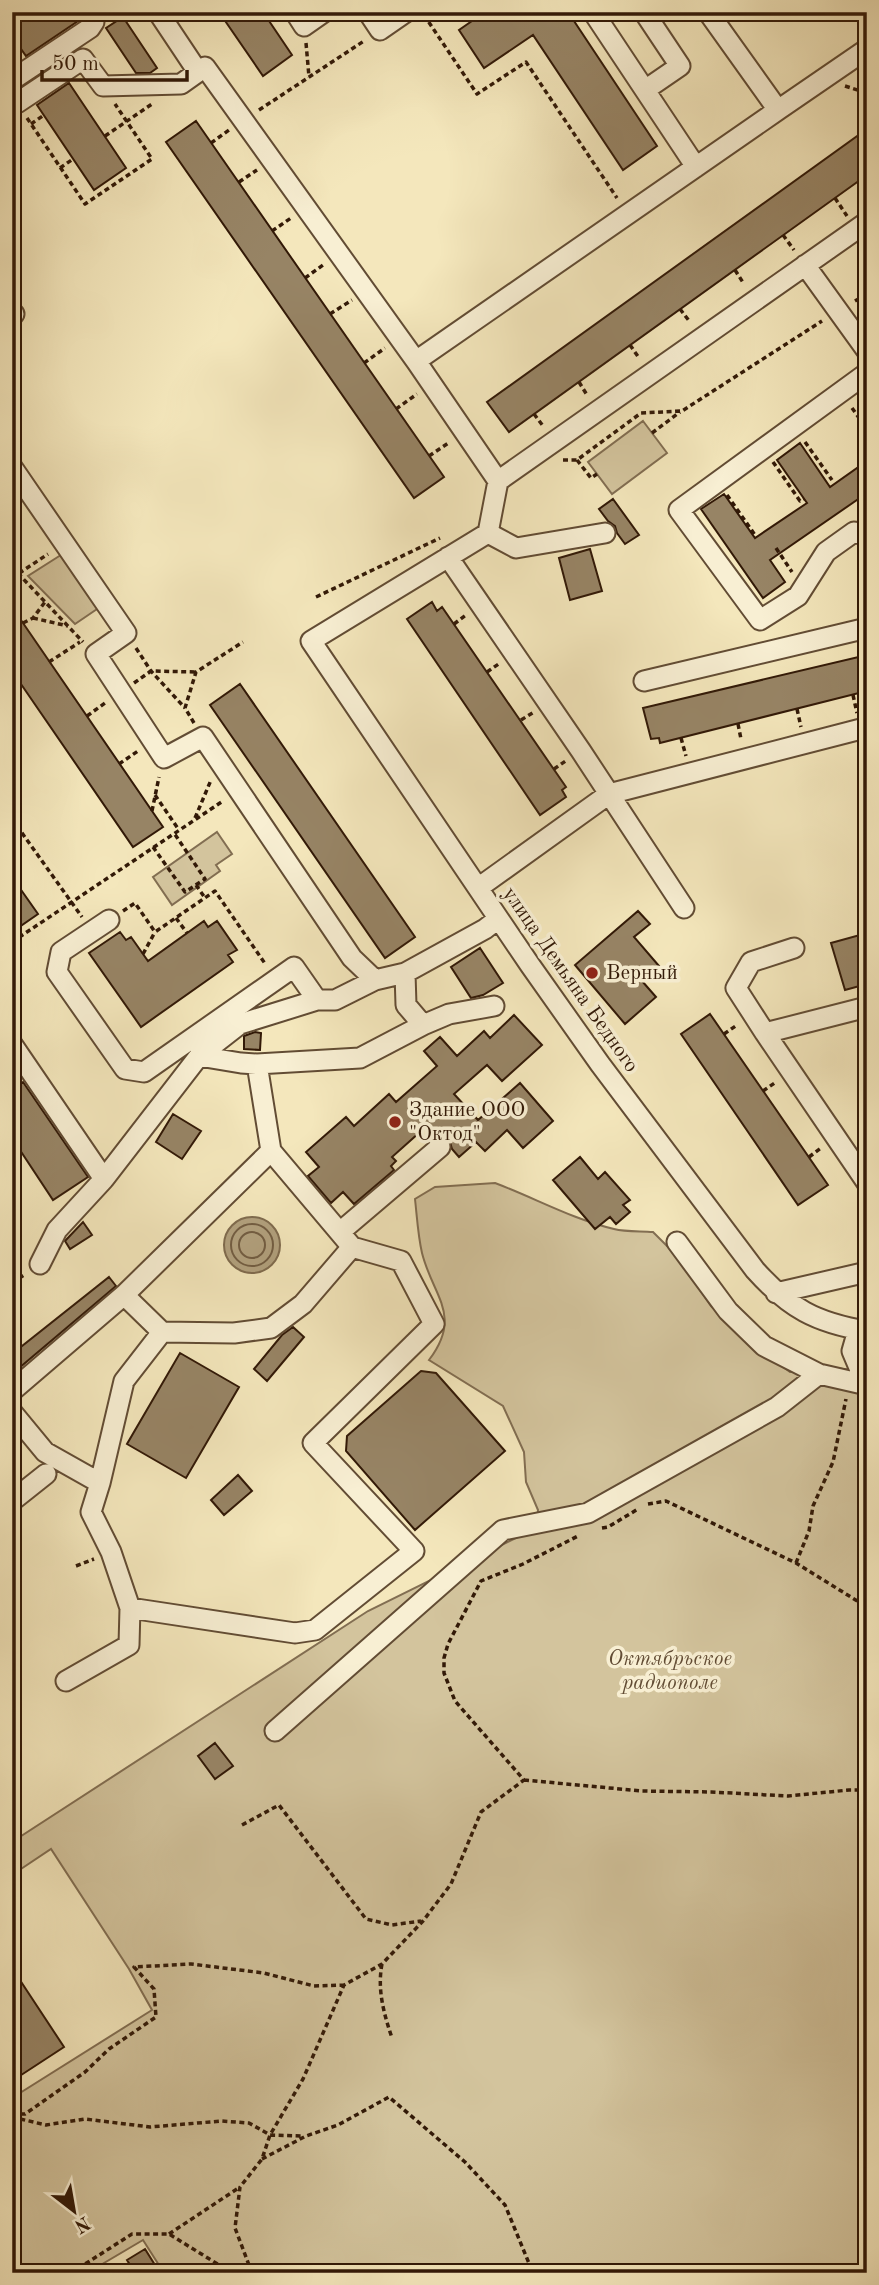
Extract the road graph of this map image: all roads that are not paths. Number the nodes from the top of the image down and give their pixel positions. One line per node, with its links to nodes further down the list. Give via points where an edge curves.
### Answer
1 (158, 12): 11 (street)
2 (295, 12): 3 (street, via 304,26)
3 (324, 12)
4 (369, 12): 5 (street, via 380,30)
5 (406, 12)
6 (593, 12): 13 (street)
7 (644, 12): 13 (street, via 680,66)
8 (708, 12): 15 (street)
9 (98, 15): 12 (street, via 90,28)
10 (867, 49): 15 (street)
11 (198, 72): 14 (street, via 181,84 103,86 83,59); 20 (street, via 205,67)
12 (12, 80)
13 (645, 90): 16 (street)
14 (14, 99)
15 (778, 110): 16 (street)
16 (696, 167): 20 (street)
17 (867, 222): 18 (street)
18 (805, 265): 19 (street); 23 (street)
19 (867, 351)
20 (416, 361): 23 (street)
21 (867, 373): 26 (street, via 679,510 760,620 797,596 826,552 854,532)
22 (12, 467): 38 (street, via 126,633 89,647 164,758 203,737 352,958)
23 (498, 481): 24 (street)
24 (488, 533): 25 (street, via 516,548); 27 (street)
25 (605, 533)
26 (867, 535)
27 (448, 557): 31 (street); 32 (street, улица Демьяна Бедного, via 311,641)
28 (867, 628): 29 (street)
29 (644, 681)
30 (860, 729): 31 (street)
31 (610, 794): 32 (street); 33 (street)
32 (478, 888): 34 (street, улица Демьяна Бедного)
33 (684, 908)
34 (498, 919): 37 (street); 55 (street, улица Демьяна Бедного, via 600,1064)
35 (109, 920): 39 (street, via 61,952 57,972 125,1069 144,1072 294,967)
36 (794, 947): 43 (street, via 751,962 736,988)
37 (405, 974): 38 (street); 42 (street, via 406,1005)
38 (375, 981): 39 (street, via 335,1000)
39 (317, 1000): 45 (street, via 240,1024)
40 (495, 1006): 42 (street, via 449,1014)
41 (867, 1007): 43 (street)
42 (422, 1025): 46 (street, via 360,1058)
43 (765, 1033): 50 (street)
44 (12, 1044): 49 (street)
45 (199, 1056): 46 (street); 49 (street)
46 (257, 1064): 48 (street)
47 (440, 1147): 51 (street)
48 (271, 1150): 51 (street); 56 (street)
49 (104, 1178): 53 (street, via 57,1230)
50 (867, 1183)
51 (346, 1239): 58 (street, via 303,1304 271,1328 234,1333); 66 (street, via 401,1261 433,1324 313,1443 414,1551 315,1630 295,1633)
52 (677, 1242): 59 (street, via 728,1311 764,1346)
53 (40, 1264)
54 (867, 1272): 55 (street)
55 (776, 1293): 57 (street, улица Демьяна Бедного, via 818,1320)
56 (124, 1295): 58 (street); 61 (street)
57 (862, 1331): 60 (street, via 852,1352)
58 (162, 1332): 64 (street, via 124,1381)
59 (819, 1374): 60 (street); 68 (street, via 778,1407 587,1513 503,1530)
60 (866, 1385)
61 (12, 1391)
62 (12, 1412): 64 (street, via 45,1452)
63 (46, 1474): 65 (street)
64 (100, 1483): 66 (street, via 91,1512)
65 (12, 1501)
66 (130, 1608): 67 (street, via 129,1645)
67 (66, 1681)
68 (275, 1731)

